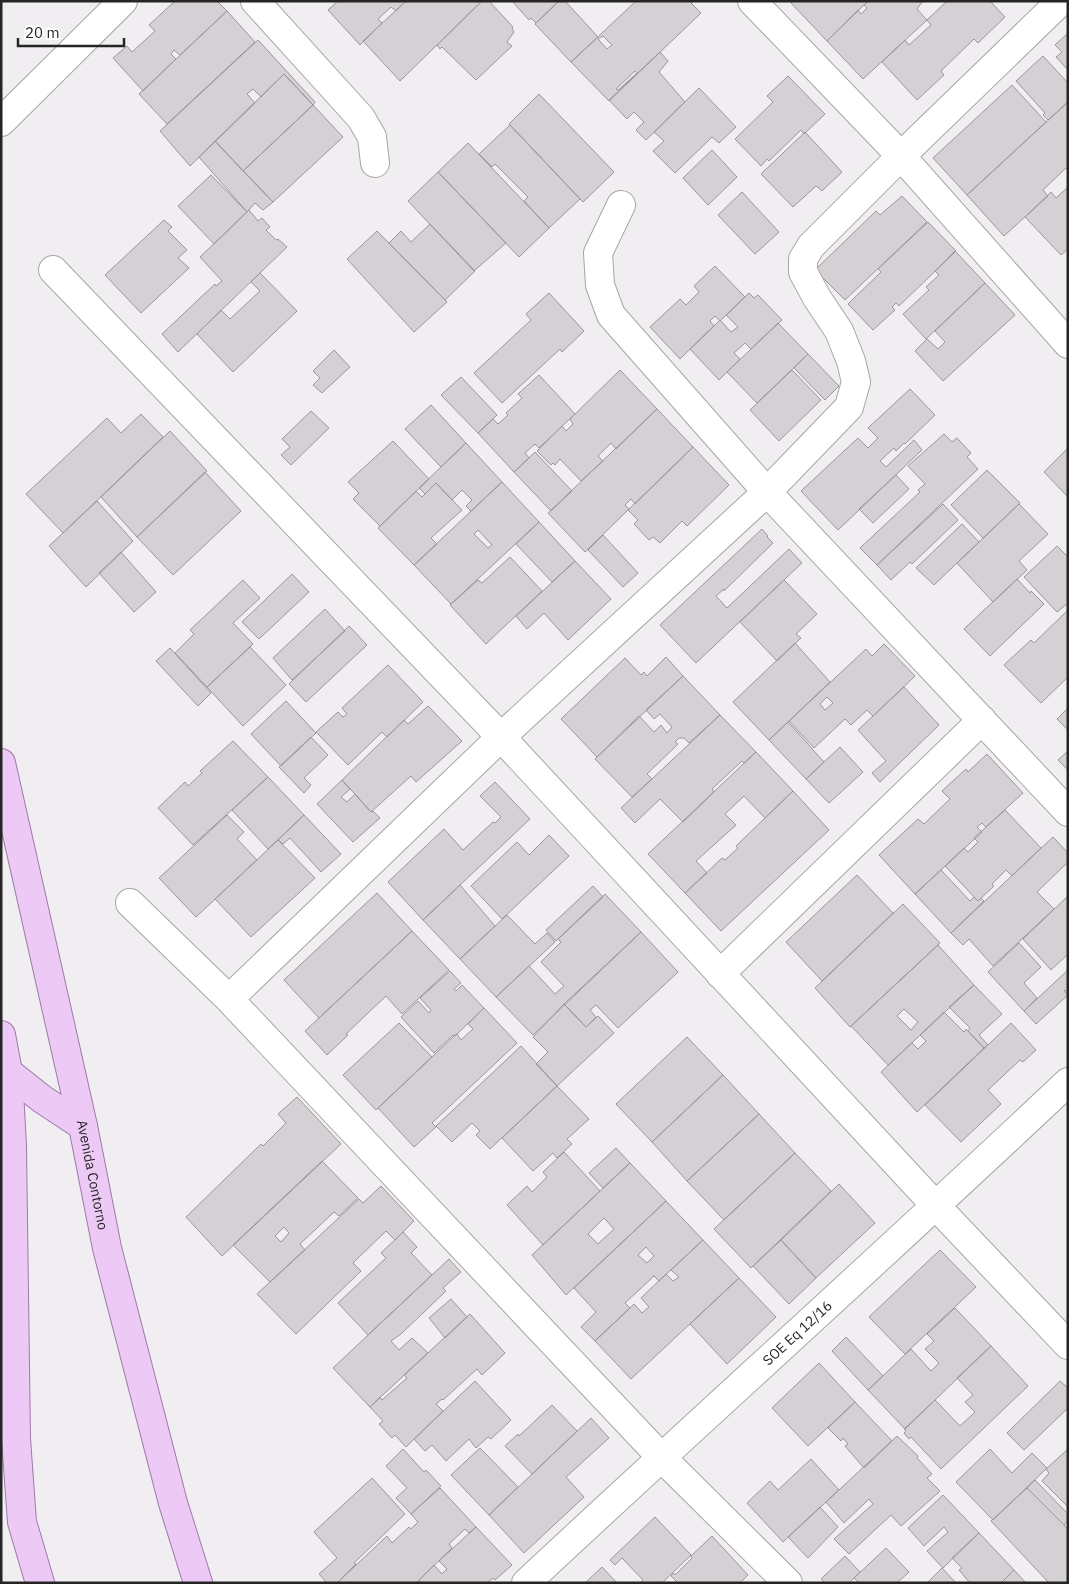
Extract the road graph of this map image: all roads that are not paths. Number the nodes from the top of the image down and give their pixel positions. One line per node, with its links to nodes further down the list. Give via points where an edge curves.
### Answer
1 (123, 1): 5 (street)
2 (255, 1): 7 (street, via 361,118 372,136)
3 (752, 1): 6 (street)
4 (1061, 1): 6 (street)
5 (1, 122)
6 (901, 156): 10 (street); 11 (street, via 803,258 803,272 839,331 856,382 849,407)
7 (375, 163)
8 (621, 205): 11 (street, via 598,252 600,285 611,315)
9 (53, 270): 13 (street)
10 (1068, 344)
11 (767, 492): 12 (street); 13 (street)
12 (982, 720): 15 (street); 17 (street)
13 (501, 737): 17 (street); 18 (street)
14 (3, 774): 22 (main road, Avenida Contorno)
15 (1068, 812)
16 (130, 903): 18 (street)
17 (720, 974): 23 (street)
18 (229, 999): 25 (street)
19 (1, 1035): 20 (main road)
20 (8, 1072): 22 (main road); 26 (main road, via 16,1439 22,1522)
21 (1068, 1082): 23 (street, SOE Eq 12/16)
22 (83, 1126): 27 (main road, Avenida Contorno, via 107,1248 173,1502)
23 (936, 1206): 24 (street); 25 (street, SOE Eq 12/16)
24 (1068, 1345)
25 (661, 1457): 28 (street, SOE Eq 12/16); 29 (street)
26 (40, 1583)
27 (198, 1583)
28 (526, 1583)
29 (788, 1583)

